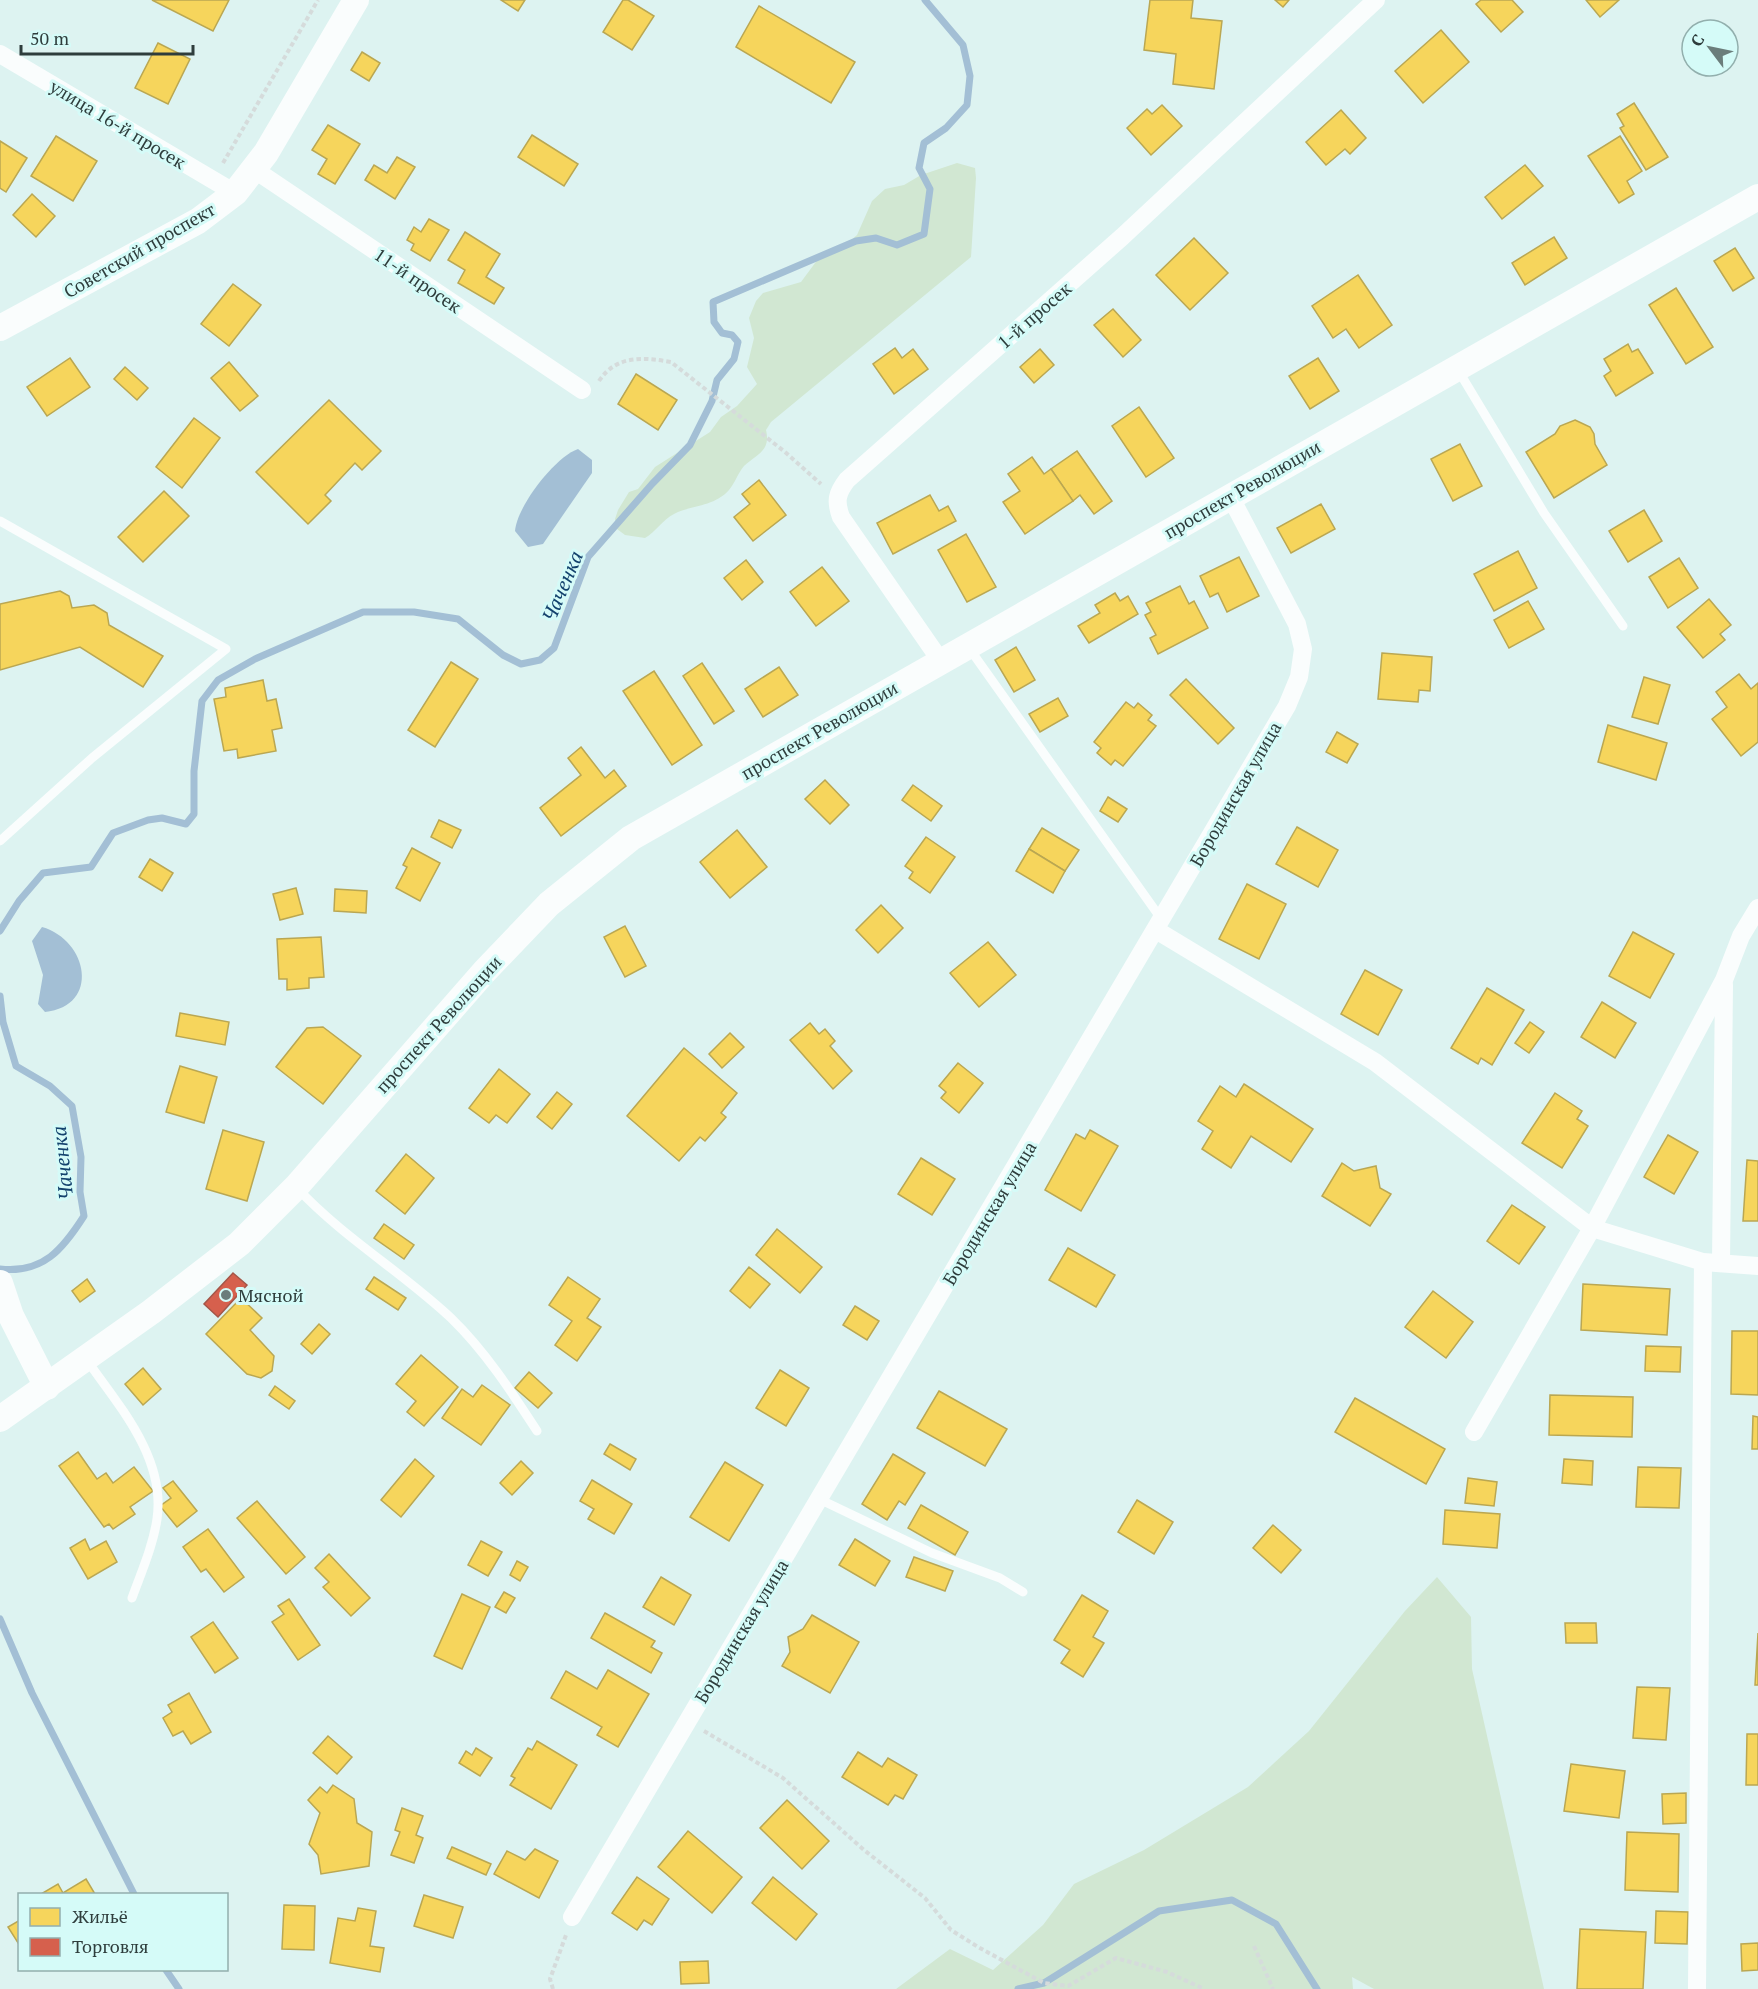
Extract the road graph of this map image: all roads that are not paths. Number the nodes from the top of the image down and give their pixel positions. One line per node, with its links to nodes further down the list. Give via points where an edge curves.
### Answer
1 (356, 0): 4 (street, Советский проспект)
2 (1376, 0): 14 (street, 1-й просек, via 1122,237 838,492 841,517)
3 (0, 54): 5 (street, улица 16-й просек)
4 (255, 170): 5 (street, Советский проспект); 9 (street, 11-й просек)
5 (235, 193): 7 (street, Советский проспект, via 198,221)
6 (1758, 197): 8 (street, проспект Революции)
7 (0, 328)
8 (1457, 368): 10 (street, проспект Революции); 12 (lane, via 1544,513)
9 (582, 390)
10 (1230, 496): 13 (street, проспект Революции); 17 (street, Бородинская улица, via 1296,624 1303,650 1299,677 1287,706)
11 (0, 521): 15 (lane, via 226,649 92,758)
12 (1623, 626)
13 (968, 646): 14 (street, проспект Революции); 17 (lane)
14 (940, 660): 19 (street, проспект Революции, via 631,838 549,904 484,972)
15 (0, 842)
16 (1758, 908): 18 (street, via 1741,936)
17 (1159, 925): 20 (street, via 1375,1062); 29 (street, Бородинская улица)
18 (1724, 980): 20 (street); 21 (street)
19 (296, 1187): 24 (street, проспект Революции, via 238,1244); 27 (lane, via 321,1213 450,1317 482,1351)
20 (1592, 1228): 21 (street); 28 (street)
21 (1712, 1262): 22 (street); 33 (street)
22 (1758, 1266)
23 (2, 1288): 25 (street, via 25,1346)
24 (86, 1359): 25 (street, проспект Революции); 31 (lane, via 133,1426 158,1487 157,1519)
25 (47, 1387): 26 (street, проспект Революции)
26 (0, 1419)
27 (537, 1431)
28 (1474, 1432)
29 (819, 1499): 30 (lane, via 932,1553 1000,1578); 32 (street, Бородинская улица)
30 (1023, 1592)
31 (132, 1598)
32 (572, 1917)
33 (1697, 1989)

